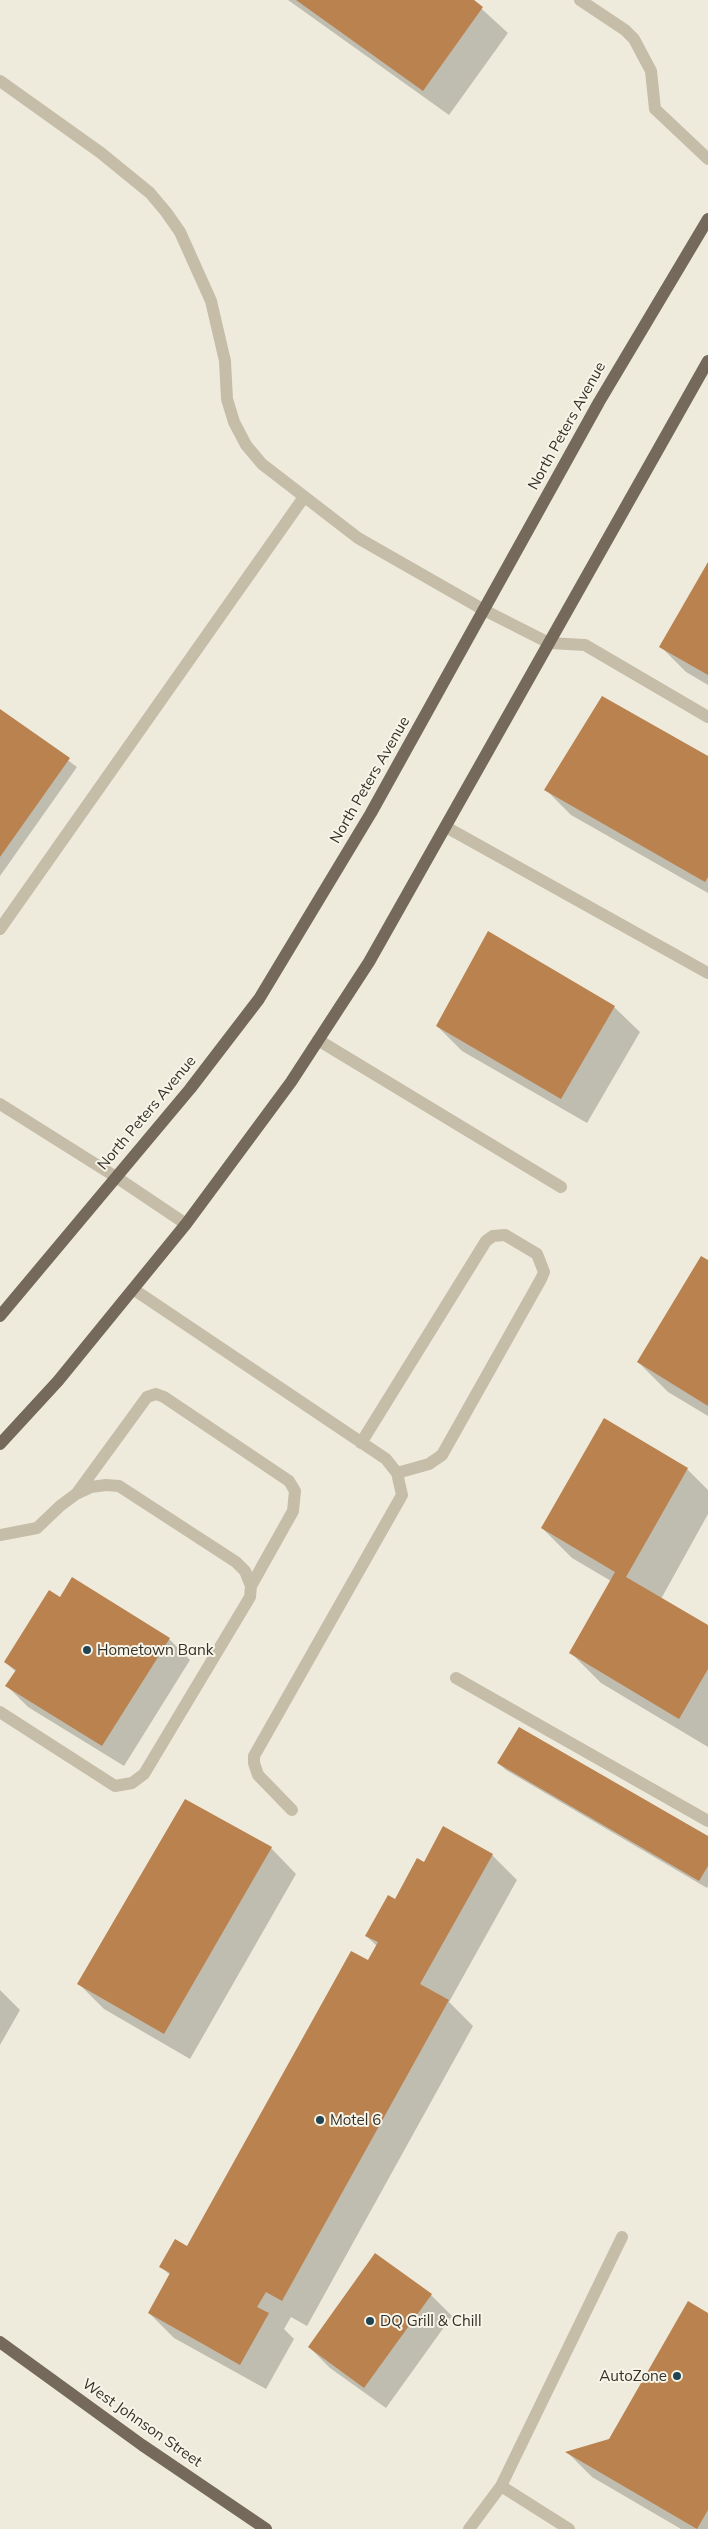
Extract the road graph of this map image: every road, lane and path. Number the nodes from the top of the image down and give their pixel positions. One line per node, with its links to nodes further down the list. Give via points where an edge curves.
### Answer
1 (580, 0): 3 (lane, via 634,39 651,72 655,109)
2 (0, 81): 6 (lane, via 150,192 166,212 180,232 211,301 225,362 227,399 240,434 262,464)
3 (708, 159)
4 (708, 219): 7 (main road, North Peters Avenue, via 599,402)
5 (708, 362): 8 (main road)
6 (304, 497): 7 (lane, via 358,538); 11 (lane)
7 (484, 610): 8 (lane); 15 (main road, North Peters Avenue, via 371,813 259,999 190,1089)
8 (549, 643): 9 (lane, via 585,645); 10 (main road)
9 (708, 717)
10 (446, 827): 12 (lane); 13 (main road, via 369,962)
11 (0, 929)
12 (708, 973)
13 (318, 1040): 16 (lane); 17 (main road, via 292,1082)
14 (0, 1104): 15 (lane)
15 (116, 1177): 17 (lane); 19 (main road, North Peters Avenue)
16 (561, 1187)
17 (186, 1224): 18 (main road)
18 (133, 1289): 20 (lane); 21 (main road, via 58,1381)
19 (0, 1316)
20 (361, 1443): 22 (lane, via 386,1459); 22 (lane, via 486,1241 493,1236 505,1235 537,1254 544,1272 541,1279 442,1455 429,1464)
21 (0, 1444)
22 (397, 1473): 28 (lane, via 402,1496 254,1756 258,1775)
23 (76, 1494): 24 (lane, via 37,1528); 25 (lane, via 106,1484 119,1486 236,1562 245,1571); 25 (lane, via 147,1398 156,1394 164,1397 288,1481 295,1491 294,1511)
24 (0, 1535)
25 (251, 1586): 27 (lane, via 250,1597 144,1774 132,1783 115,1786)
26 (456, 1678): 29 (lane)
27 (0, 1712)
28 (292, 1810)
29 (708, 1821)
30 (622, 2237): 32 (lane)
31 (0, 2342): 33 (main road, West Johnson Street)
32 (501, 2486): 34 (lane); 35 (lane)
33 (266, 2529)
34 (469, 2529)
35 (568, 2529)

